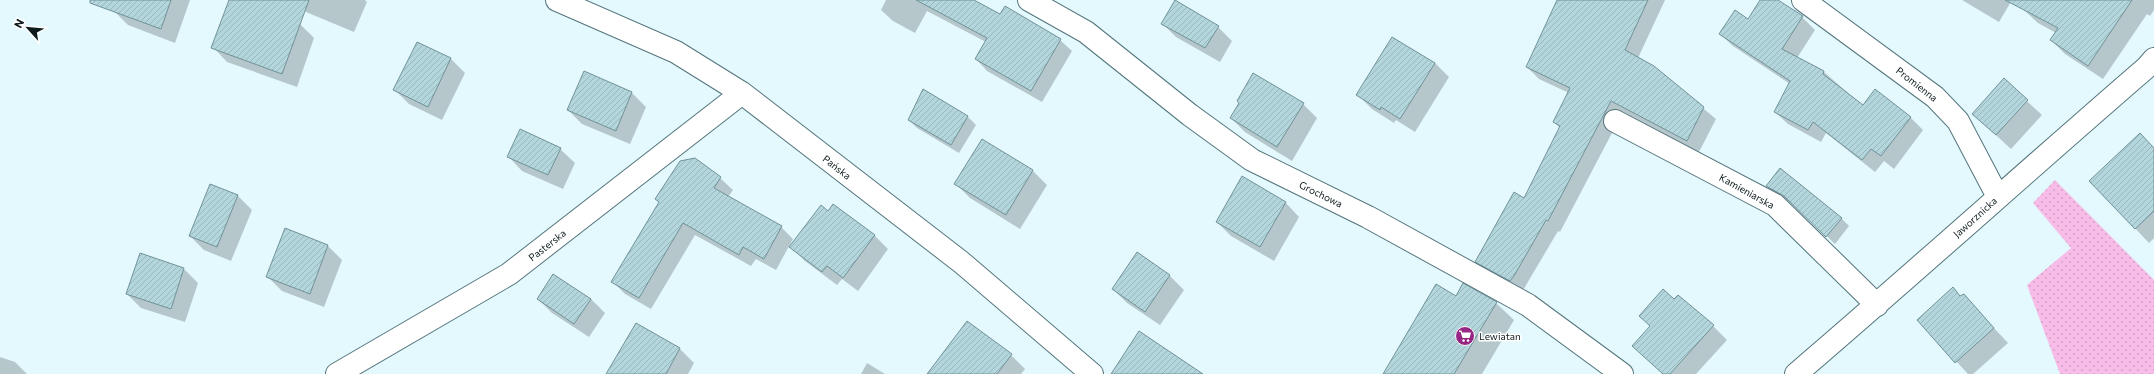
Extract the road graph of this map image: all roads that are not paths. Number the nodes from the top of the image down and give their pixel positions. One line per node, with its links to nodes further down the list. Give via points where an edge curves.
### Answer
1 (557, 0): 5 (street, Pańska, via 676,52)
2 (1029, 0): 11 (street, Grochowa, via 1086,32 1190,115 1252,160 1368,217 1528,305)
3 (1803, 0): 7 (street, Promienna, via 1935,97 1958,121)
4 (2152, 67): 7 (street, Jaworznicka)
5 (742, 93): 9 (street, Pasterska, via 509,274); 10 (street, Pańska, via 961,262)
6 (1615, 121): 8 (street, Kamieniarska, via 1775,205)
7 (1998, 196): 8 (street, Jaworznicka)
8 (1877, 305): 12 (street, Jaworznicka)
9 (337, 374)
10 (1092, 374)
11 (1622, 374)
12 (1796, 374)

